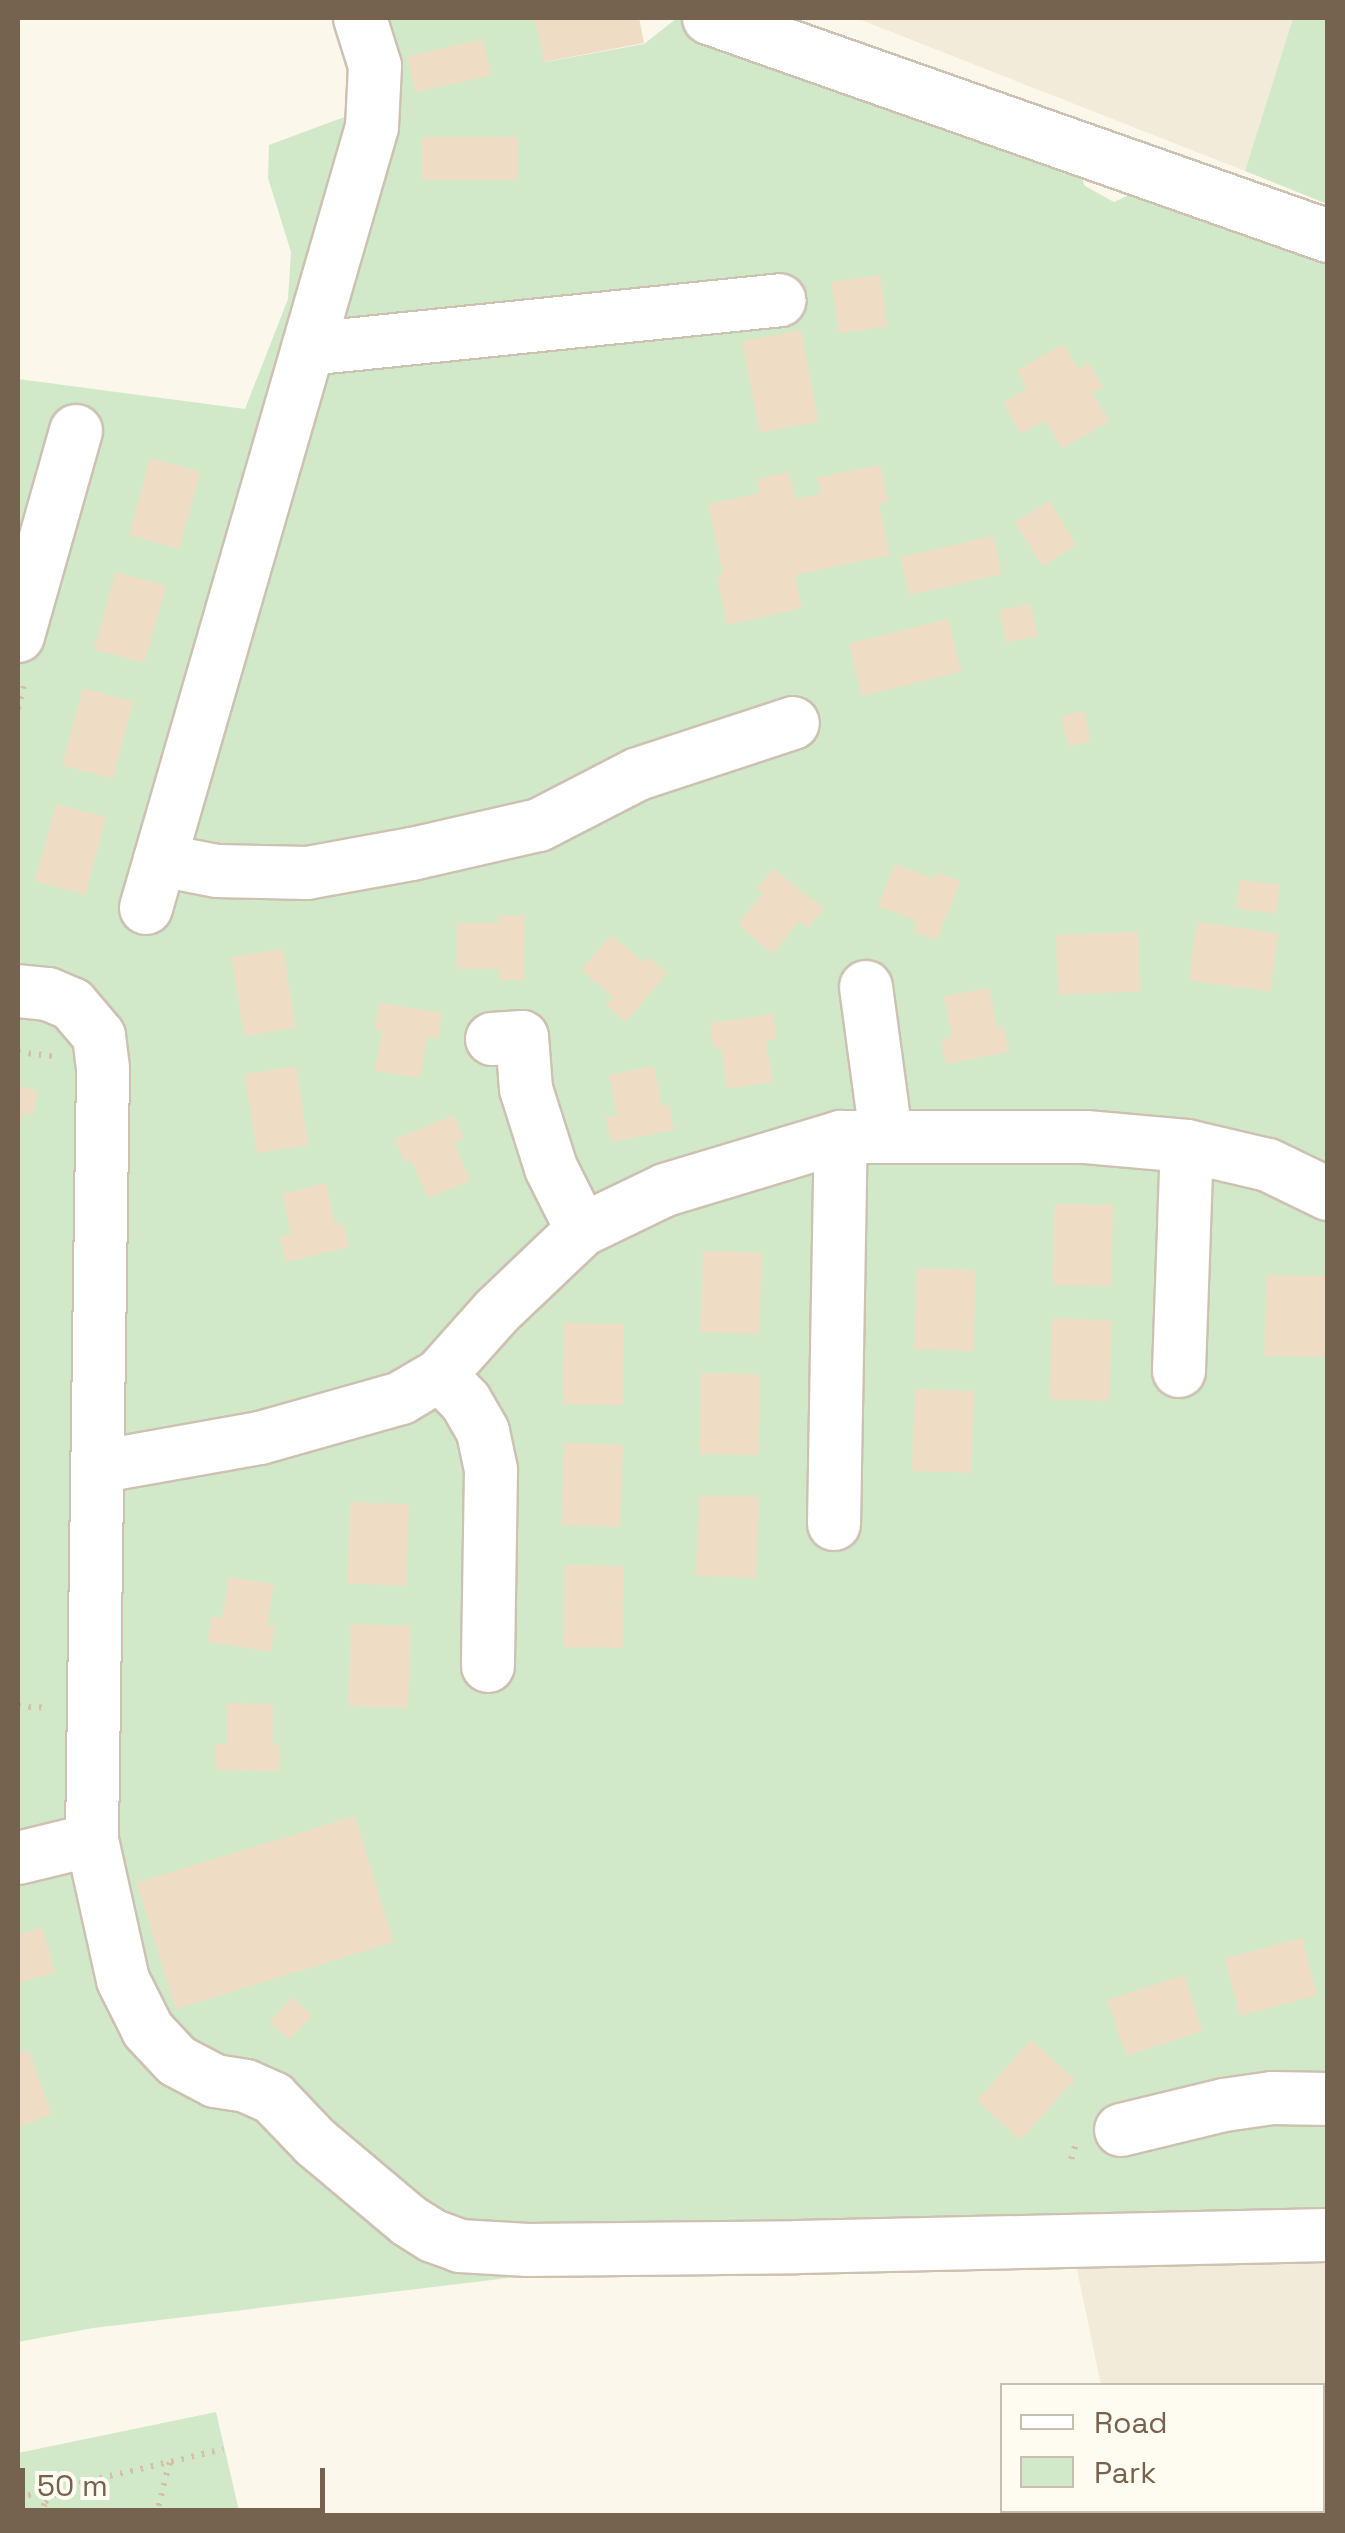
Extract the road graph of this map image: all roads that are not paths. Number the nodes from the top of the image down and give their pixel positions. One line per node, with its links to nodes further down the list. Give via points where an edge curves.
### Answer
1 (360, 18): 5 (street, via 375,66 372,127)
2 (709, 18): 3 (street)
3 (1328, 236)
4 (779, 300): 5 (street)
5 (308, 349): 8 (street, via 153,884 217,871 306,873 539,825 638,774)
6 (76, 431): 7 (street)
7 (18, 636)
8 (792, 723)
9 (866, 988): 12 (street)
10 (18, 991): 18 (street, via 72,1004 99,1036 102,1054)
11 (517, 1037): 15 (street, via 550,1168)
12 (863, 1136): 13 (street); 15 (street, via 666,1190); 19 (street)
13 (1187, 1146): 14 (street, via 1268,1165); 16 (street)
14 (1328, 1194)
15 (582, 1230): 17 (street)
16 (1178, 1371)
17 (440, 1375): 18 (street, via 401,1398 260,1438); 20 (street, via 483,1432 491,1470)
18 (97, 1467): 21 (street)
19 (834, 1524)
20 (490, 1665)
21 (92, 1840): 22 (street); 25 (street, via 123,1980 148,2030 177,2061 215,2080 255,2069 272,2098 315,2142 432,2236 476,2248)
22 (18, 1858)
23 (1328, 2099): 24 (street, via 1240,2102)
24 (1122, 2130)
25 (1328, 2235)

